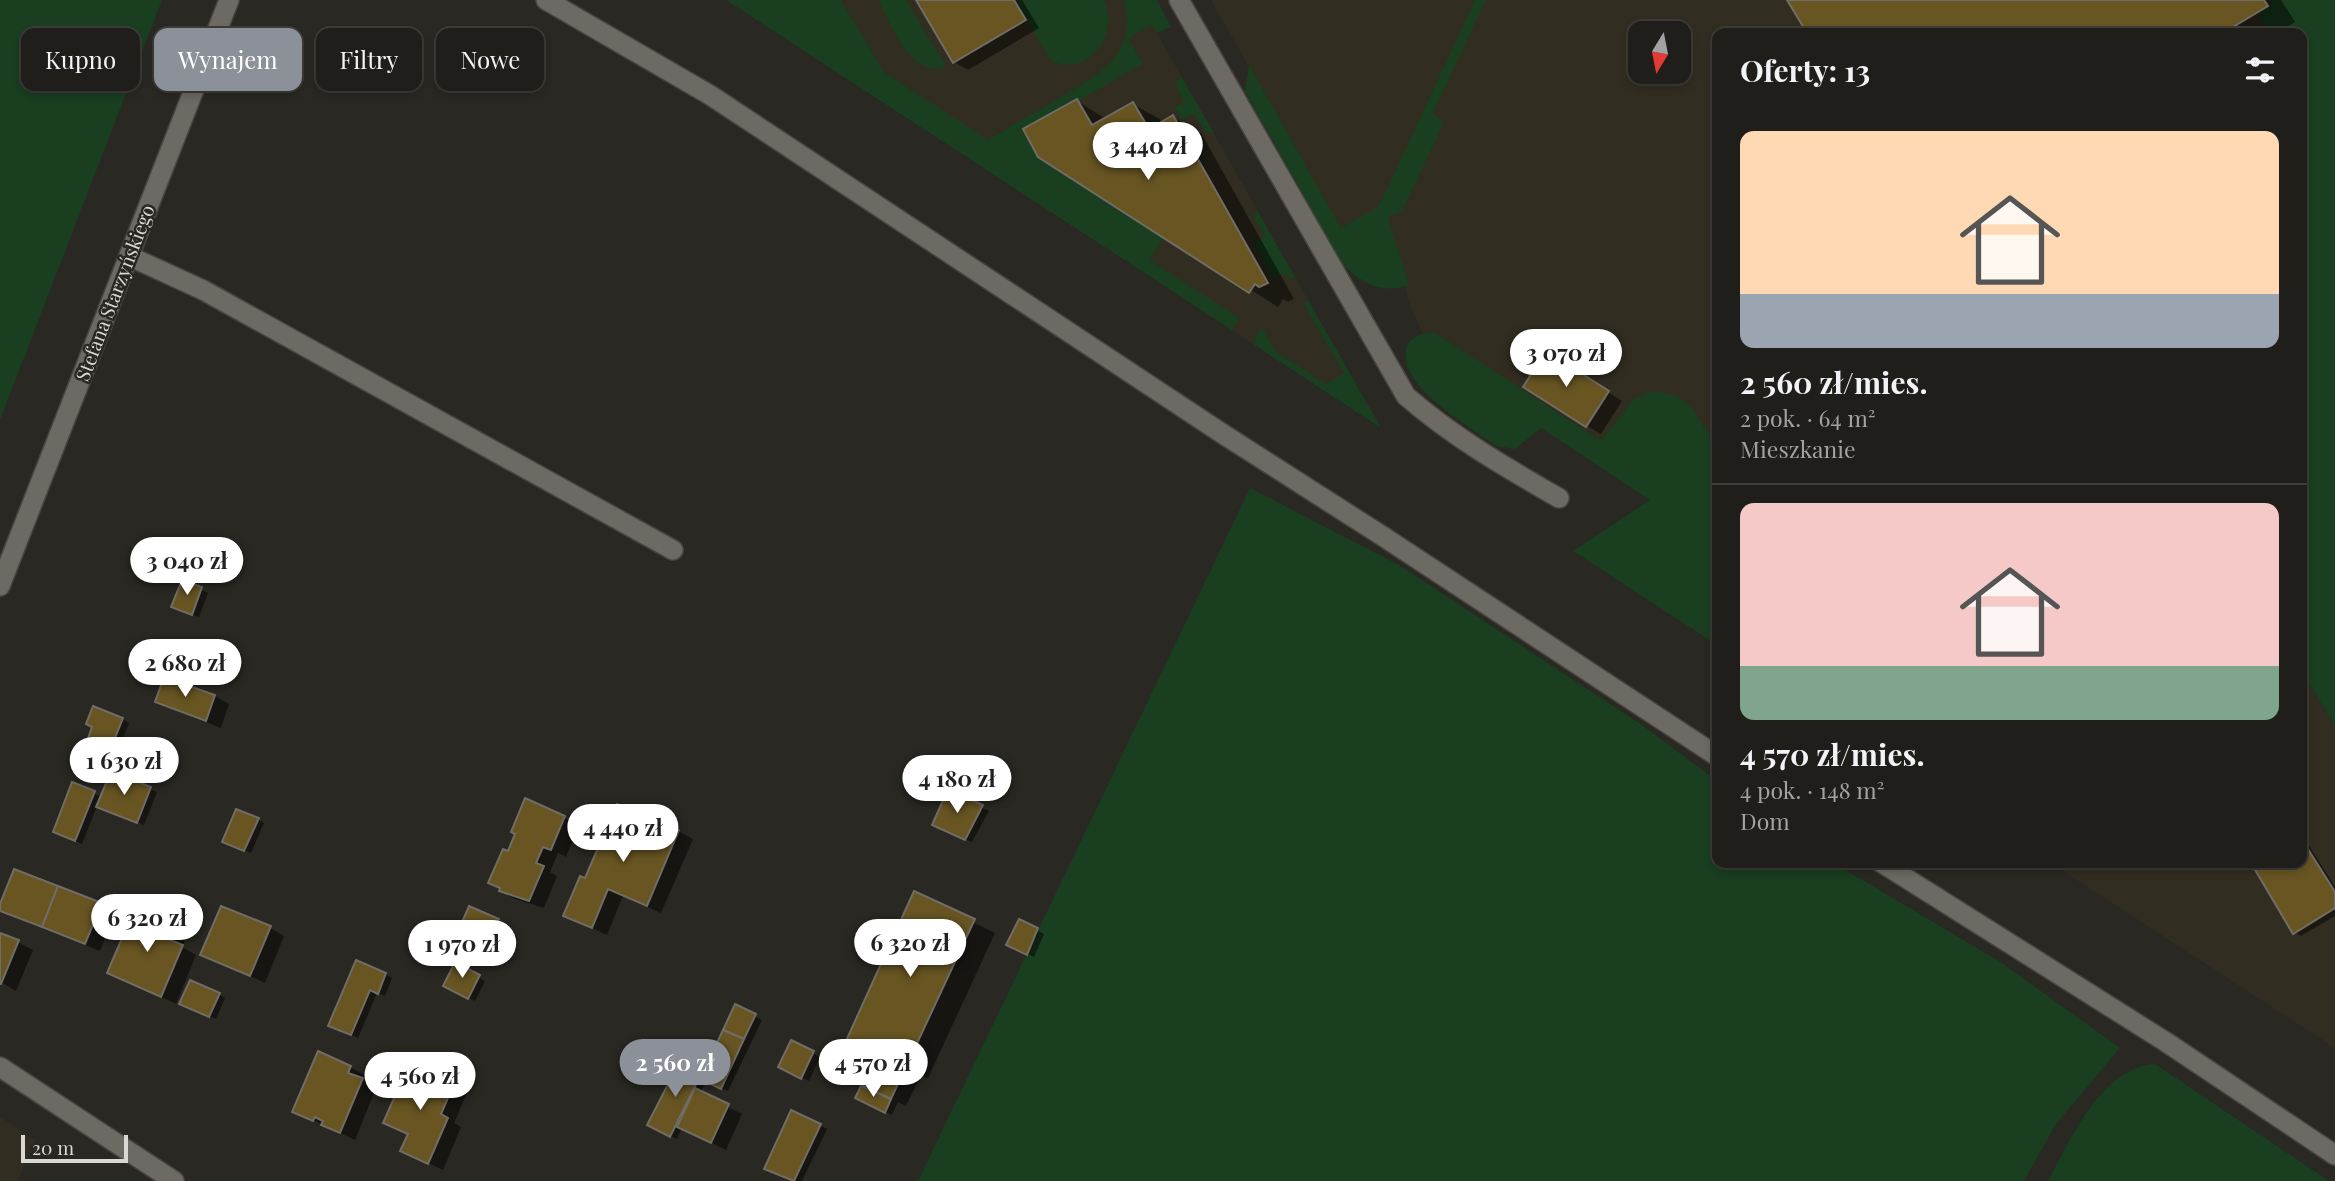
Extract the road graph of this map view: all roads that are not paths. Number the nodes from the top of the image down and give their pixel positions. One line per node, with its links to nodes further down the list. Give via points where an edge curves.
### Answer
1 (229, 0): 4 (street, Stefana Starzyńskiego)
2 (546, 0): 8 (street, via 710,94)
3 (1179, 0): 5 (street, via 1406,396 1479,452)
4 (130, 256): 6 (street, via 203,290); 7 (street, Stefana Starzyńskiego)
5 (1559, 498)
6 (673, 550)
7 (0, 586)
8 (1712, 753)
9 (1890, 868): 11 (street)
10 (0, 1067): 12 (street)
11 (2335, 1155)
12 (174, 1181)

